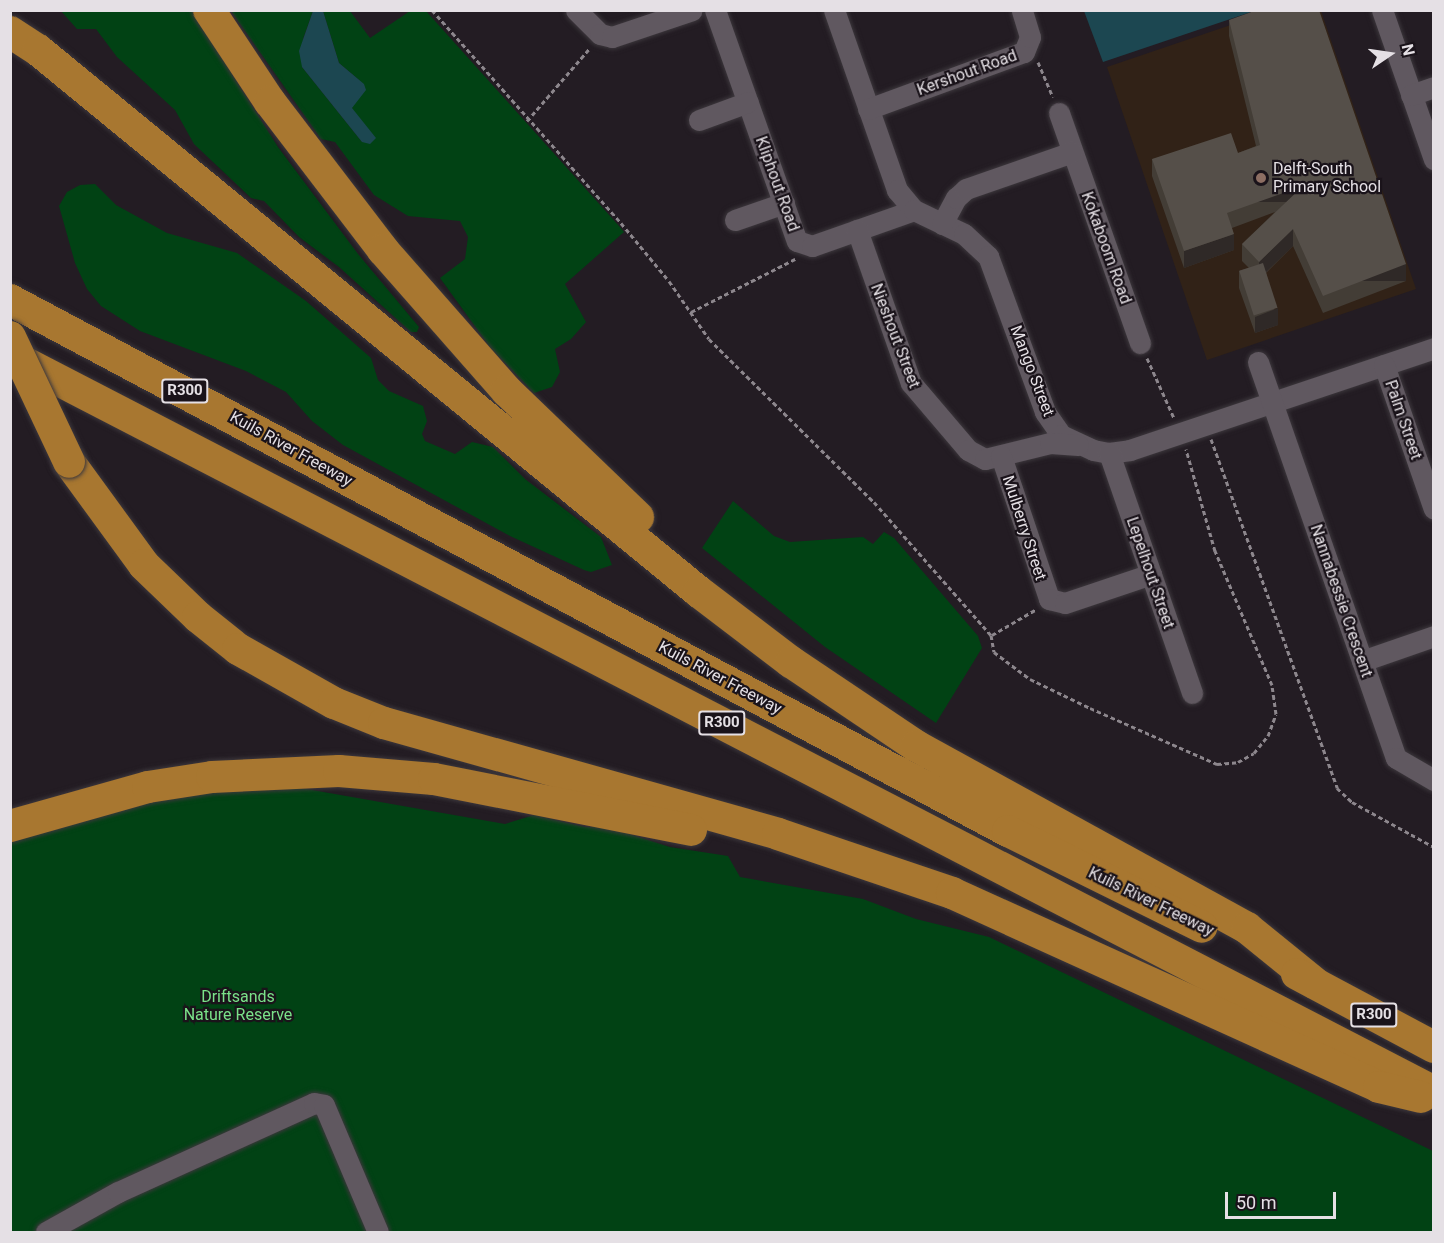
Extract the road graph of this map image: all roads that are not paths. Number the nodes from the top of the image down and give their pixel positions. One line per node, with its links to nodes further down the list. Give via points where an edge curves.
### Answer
1 (209, 10): 39 (highway, via 270,102 383,250 507,391 566,451 778,634 859,696)
2 (576, 10): 3 (street, via 600,34 617,36)
3 (692, 10)
4 (715, 10): 11 (street, Kliphout Road)
5 (834, 10): 12 (street, Mango Street)
6 (1022, 10): 12 (street, Kershout Road, via 1030,44 1020,54)
7 (1382, 10): 10 (street)
8 (10, 32): 39 (highway, via 38,50 699,592 871,718)
9 (1434, 87): 10 (street)
10 (1411, 95): 16 (street)
11 (748, 102): 14 (street); 17 (street, Kliphout Road)
12 (868, 109): 18 (street, Mango Street, via 897,190)
13 (1059, 113): 15 (street, Kokaboom Road)
14 (699, 120)
15 (1072, 153): 20 (street, via 966,189 956,198); 24 (street, Kokaboom Road)
16 (1434, 159)
17 (784, 203): 19 (street); 21 (street, Kliphout Road, via 797,241 805,246)
18 (914, 210): 20 (street, Mango Street); 21 (street, Kliphout Road)
19 (735, 219)
20 (942, 224): 30 (street, Mango Street, via 978,244 988,256 1045,412 1061,435)
21 (857, 230): 32 (street, Nieshout Street, via 916,393 971,454 985,459)
22 (10, 300): 42 (highway, Kuils River Freeway / R300, via 998,825)
23 (10, 337): 41 (highway, bridge, via 69,462 144,565 238,649 296,684 384,723 778,834)
24 (1140, 344)
25 (1434, 348): 28 (street, Mango Street)
26 (10, 355): 44 (highway, R300)
27 (1258, 362): 29 (street, Nannabessie Crescent)
28 (1384, 365): 29 (street, Mango Street); 33 (street, Palm Street)
29 (1273, 403): 31 (street, Mango Street); 36 (street, Nannabessie Crescent)
30 (1082, 446): 31 (street, Mango Street); 32 (street, Nieshout Street, via 1050,443)
31 (1109, 453): 34 (street, Lepelhout Street)
32 (1001, 456): 34 (street, Mulberry Street, via 1044,592 1053,601 1065,603)
33 (1434, 509)
34 (1151, 574): 37 (street, Lepelhout Street)
35 (1434, 636): 36 (street)
36 (1362, 661): 38 (street, Nannabessie Crescent, via 1396,758)
37 (1192, 693)
38 (1434, 780)
39 (984, 782): 42 (highway, via 1247,928)
40 (10, 826): 41 (highway, via 148,787 212,777 339,771 484,788)
41 (863, 864): 45 (highway, via 952,893 1379,1087)
42 (1315, 983): 43 (highway, Kuils River Freeway / R300)
43 (1434, 1047)
44 (1434, 1092)
45 (1434, 1100)
46 (46, 1233): 47 (street, via 118,1192 229,1144 268,1120 314,1103 324,1104)
47 (378, 1233)

